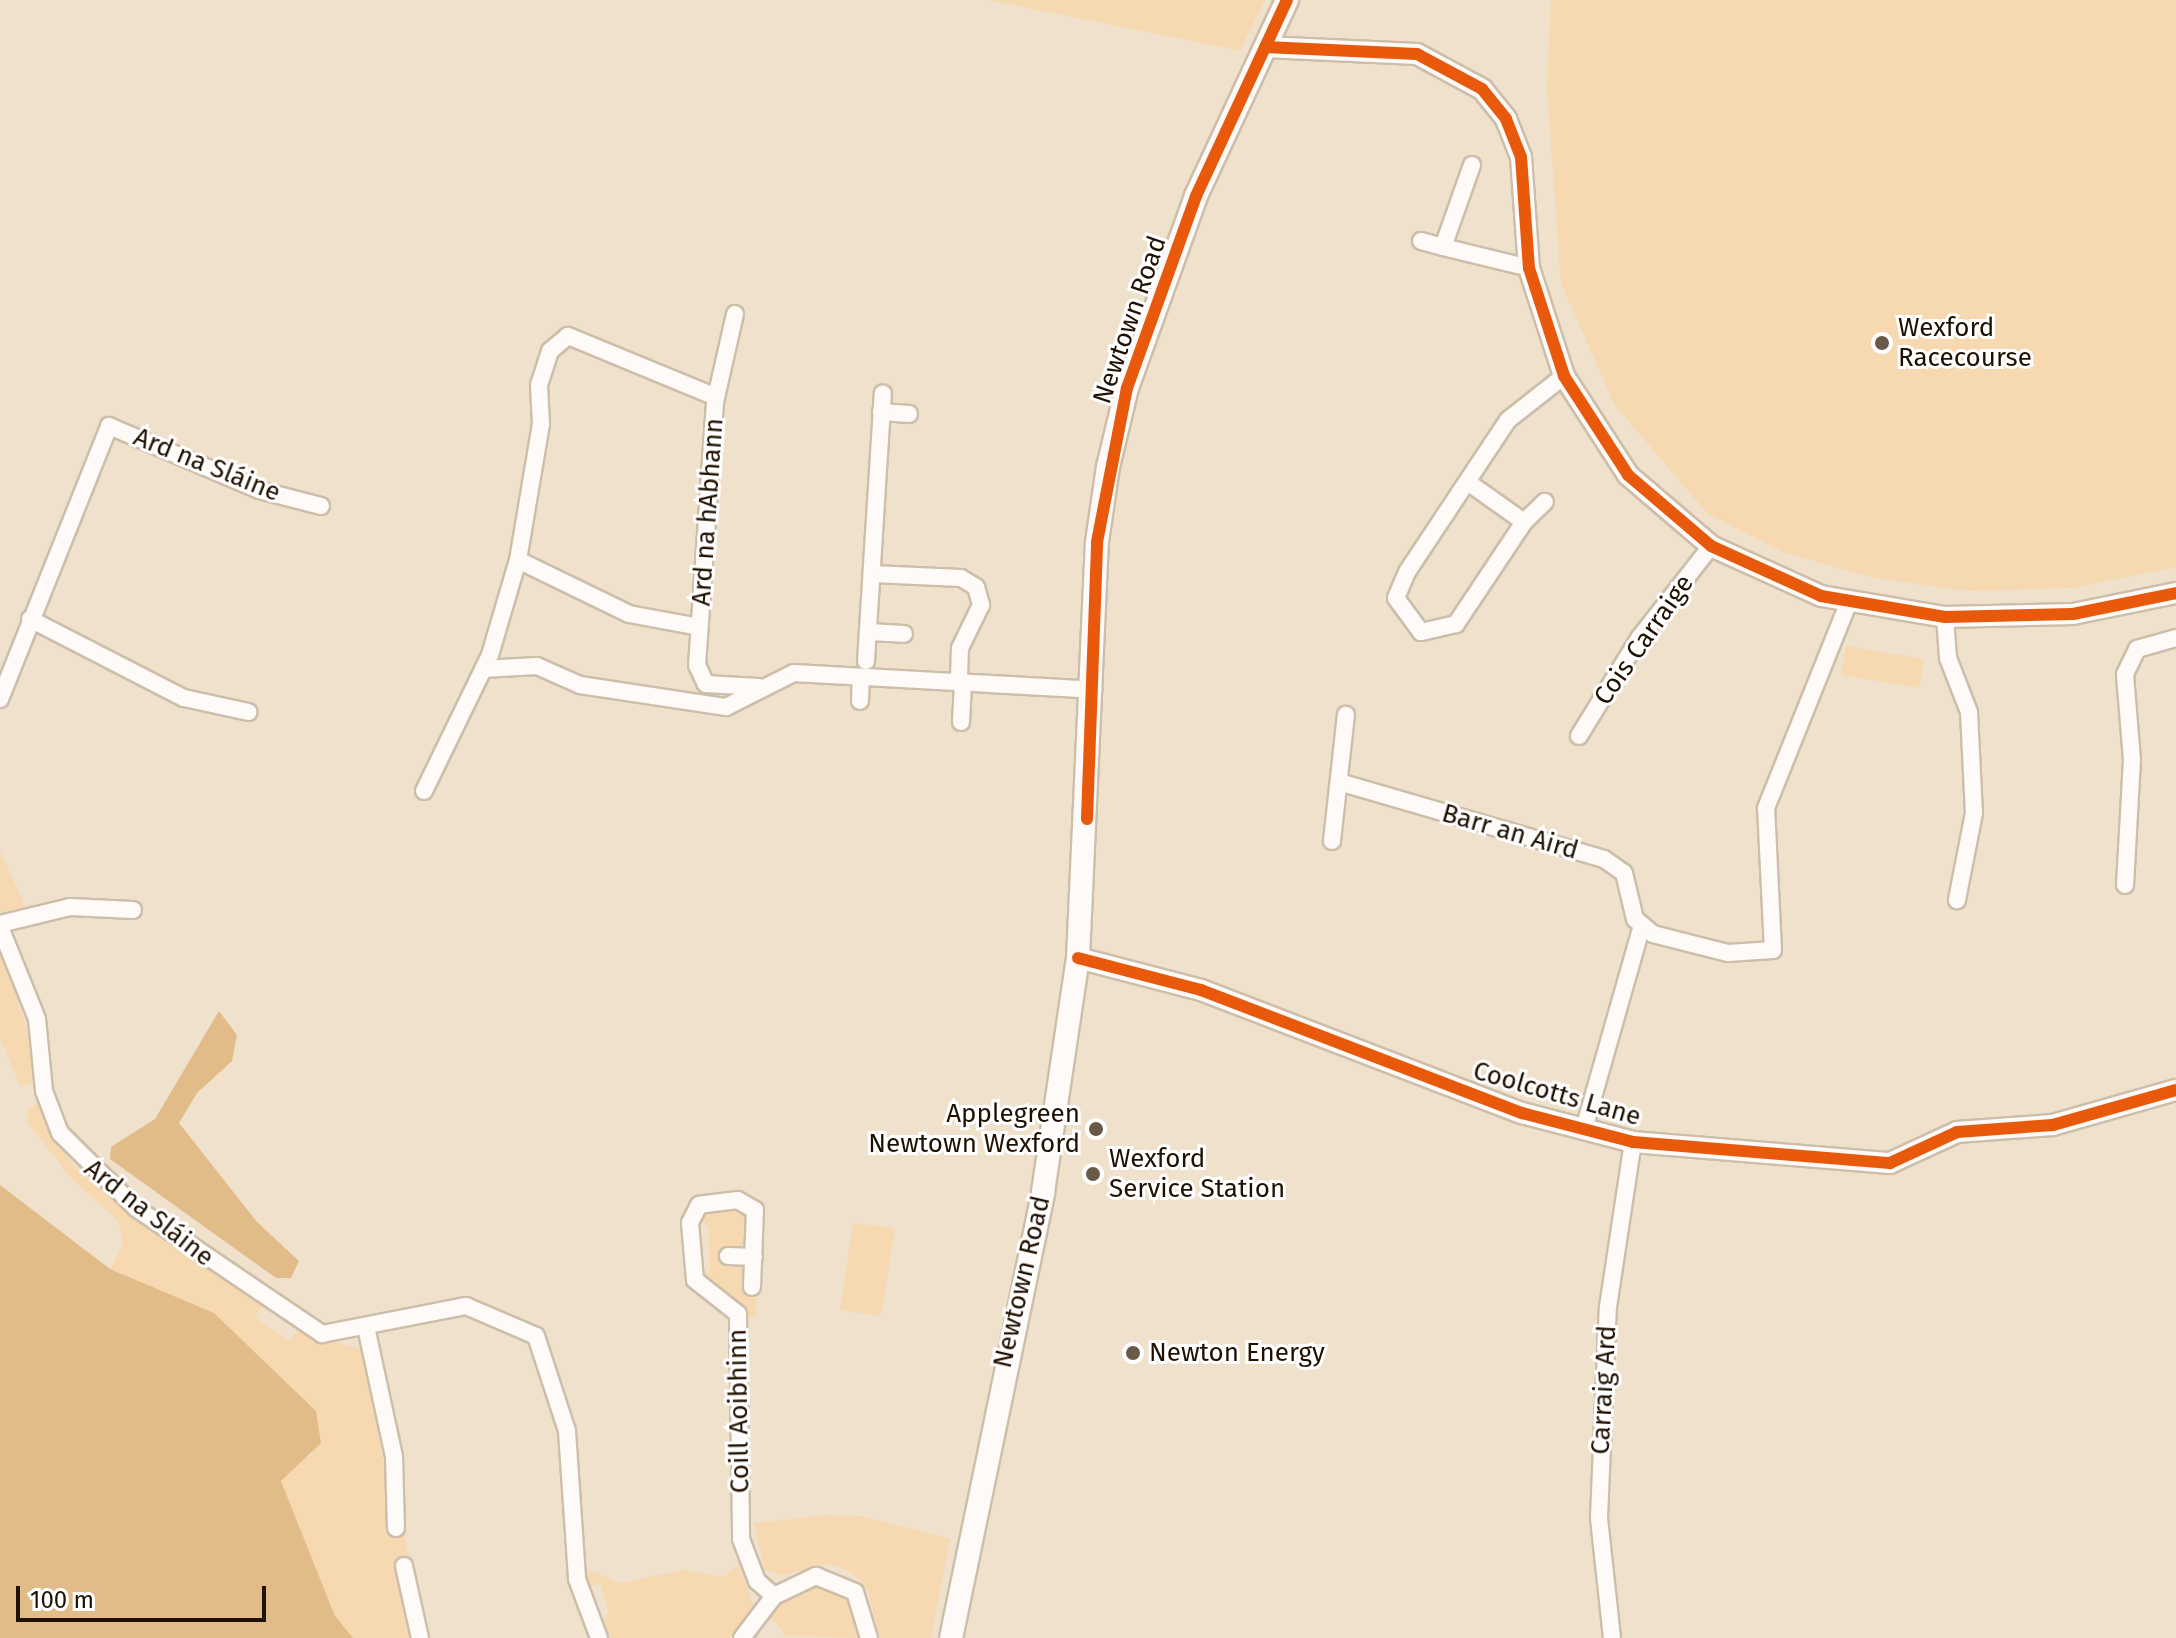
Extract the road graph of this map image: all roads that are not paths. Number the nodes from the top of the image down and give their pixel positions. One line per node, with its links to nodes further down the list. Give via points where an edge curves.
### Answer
1 (1287, 0): 2 (main road, Newtown Road)
2 (1265, 47): 6 (street, via 1417,54 1482,89 1506,119 1521,157); 32 (main road, Newtown Road, via 1196,196 1127,388 1097,542)
3 (1472, 165): 5 (street)
4 (1421, 241): 5 (street)
5 (1443, 247): 6 (street)
6 (1529, 268): 8 (street)
7 (735, 314): 10 (street, Ard na hAbhann)
8 (1564, 376): 13 (street, via 1508,420); 17 (street, via 1628,475)
9 (883, 394): 11 (street)
10 (716, 397): 18 (street, Ard na hAbhann, via 568,336 550,351 539,385 541,424); 24 (street, Ard na hAbhann)
11 (881, 412): 12 (street); 19 (street)
12 (909, 414)
13 (1469, 483): 16 (street); 16 (street, via 1396,598 1421,632 1456,624)
14 (1545, 502): 16 (street)
15 (321, 506): 23 (street, Ard na Sláine, via 259,490 109,426)
16 (1524, 522)
17 (1711, 546): 21 (street, via 1765,575); 38 (street, Cois Carraige, via 1640,637)
18 (518, 560): 24 (street, Ard na hAbhann, via 629,614); 28 (street, Ard na hAbhann)
19 (872, 574): 25 (street); 30 (street, via 961,578 976,587 981,605 960,648)
20 (2176, 593): 22 (street, via 2073,614)
21 (1849, 602): 22 (street); 46 (street, via 1766,808 1773,950 1728,953)
22 (1945, 617): 43 (street, via 1948,658 1969,712 1974,813)
23 (30, 619): 33 (street, Ard na Sláine); 35 (street, via 184,698)
24 (699, 627): 31 (street, Ard na hAbhann, via 697,665 706,684)
25 (868, 632): 26 (street); 29 (street)
26 (904, 634)
27 (2176, 638): 42 (street, via 2137,649 2125,674 2132,760)
28 (483, 669): 31 (street, Ard na hAbhann, via 537,666 580,685 726,707); 40 (street, Ard na hAbhann)
29 (864, 669): 30 (street, Ard na hAbhann); 31 (street, Ard na hAbhann, via 794,673); 34 (street)
30 (961, 682): 32 (street, Ard na hAbhann); 37 (street)
31 (765, 686)
32 (1094, 690): 47 (main road, Newtown Road)
33 (0, 699)
34 (860, 701)
35 (249, 712)
36 (1346, 715): 39 (street)
37 (961, 722)
38 (1579, 736)
39 (1339, 782): 41 (street); 46 (street, Barr an Aird, via 1604,859 1624,873)
40 (424, 791)
41 (1332, 841)
42 (2125, 885)
43 (1957, 900)
44 (133, 910): 45 (street, Ard na Sláine, via 70,907)
45 (0, 925): 54 (street, Ard na Sláine, via 37,1019 44,1091 60,1133 93,1173 322,1334)
46 (1642, 925): 49 (street)
47 (1078, 958): 49 (street, Coolcotts Lane, via 1201,990); 62 (main road, Newtown Road, via 1043,1192)
48 (2176, 1090): 50 (street, Coolcotts Lane, via 2053,1125 1957,1132 1890,1163)
49 (1584, 1129): 50 (street, Coolcotts Lane)
50 (1633, 1142): 63 (street, Carraig Ard, via 1608,1307 1600,1488)
51 (728, 1256): 52 (street)
52 (754, 1257): 53 (street, Coill Aoibhinn); 57 (street, Coill Aoibhinn, via 757,1222 748,1202 699,1205 690,1223 695,1280 738,1314 741,1539 757,1581)
53 (752, 1287)
54 (366, 1327): 55 (street, via 394,1457); 59 (street, via 466,1306 536,1336 567,1431 577,1579)
55 (396, 1528)
56 (404, 1566): 58 (street)
57 (774, 1596): 60 (street); 61 (street, via 802,1579 842,1581 863,1609)
58 (420, 1638)
59 (599, 1638)
60 (742, 1638)
61 (869, 1638)
62 (951, 1638)
63 (1612, 1638)

